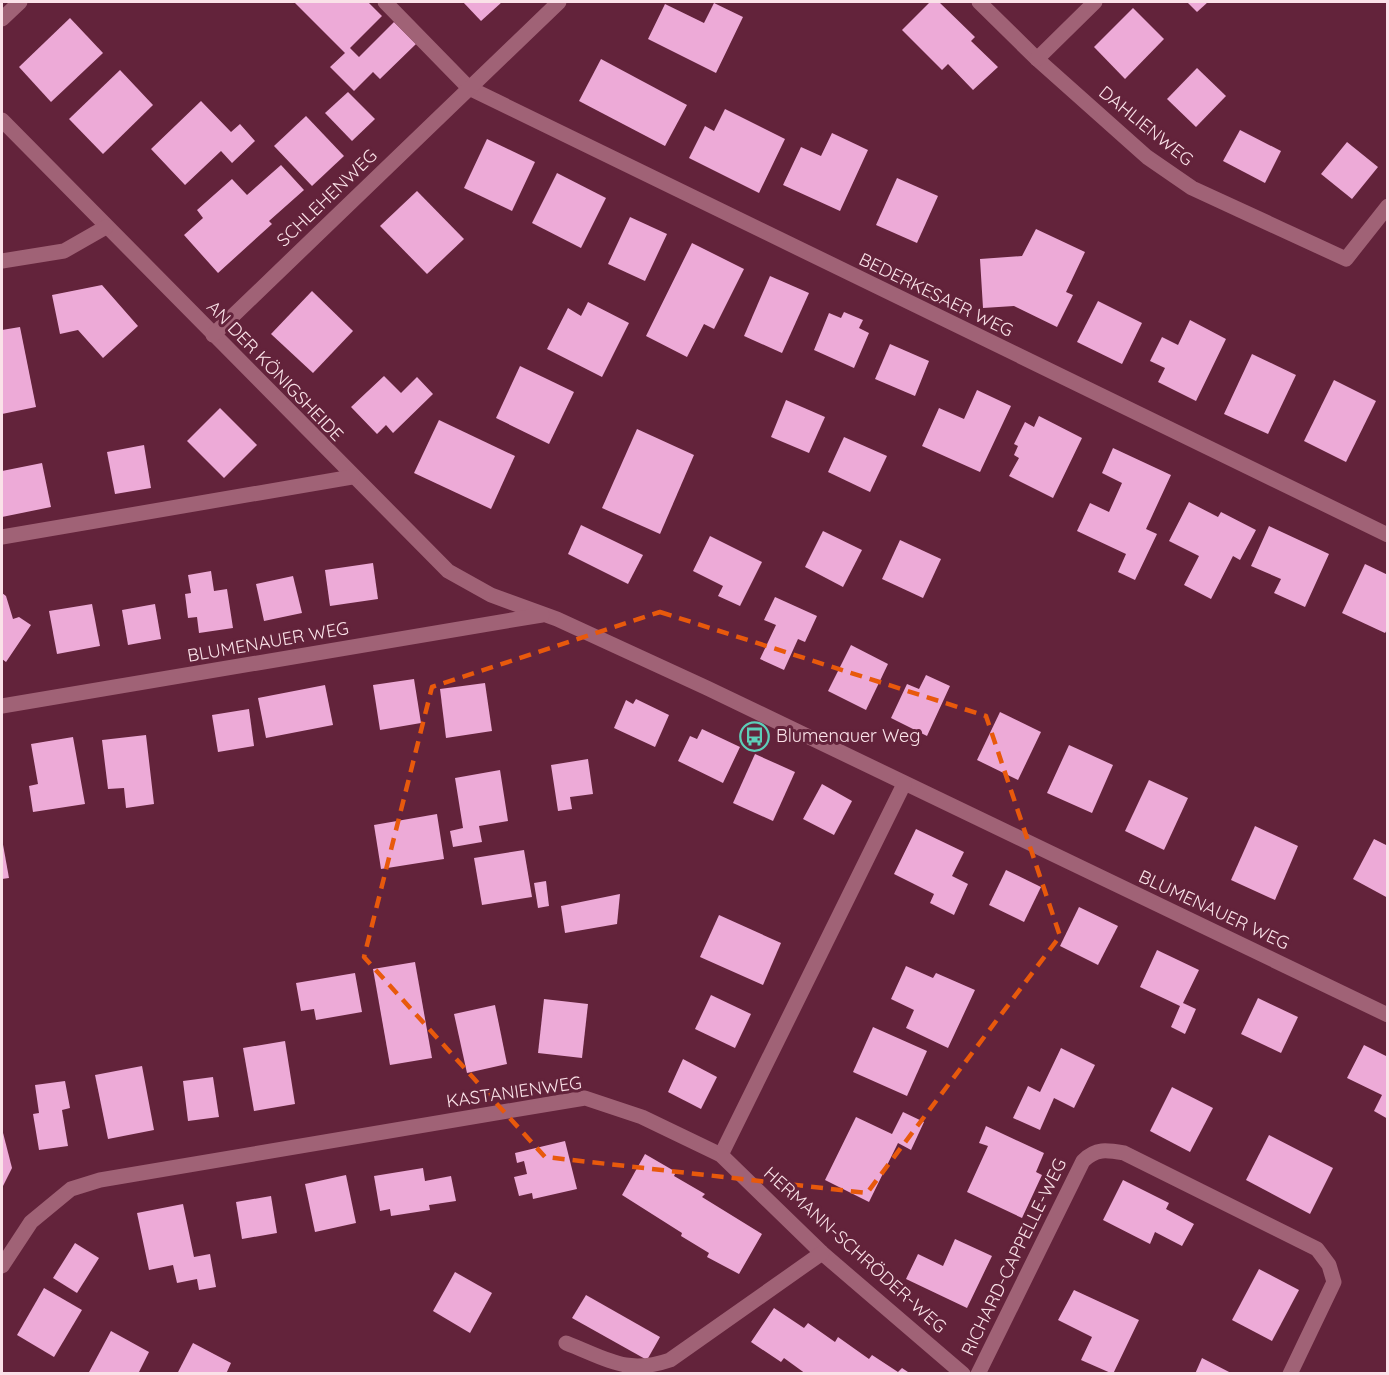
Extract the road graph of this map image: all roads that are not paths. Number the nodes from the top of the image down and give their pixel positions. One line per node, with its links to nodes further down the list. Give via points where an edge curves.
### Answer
1 (20, 2): 6 (street)
2 (385, 2): 8 (street)
3 (559, 2): 8 (street, SCHLEHENWEG)
4 (979, 2): 7 (street, DAHLIENWEG)
5 (1095, 2): 7 (street)
6 (2, 19)
7 (1037, 59): 10 (street, DAHLIENWEG, via 1147,157 1192,188 1346,259)
8 (469, 88): 13 (street, SCHLEHENWEG); 15 (street, BEDERKESAER WEG)
9 (2, 120): 11 (street, AN DER KÖNIGSHEIDE)
10 (1388, 206)
11 (106, 227): 12 (street, via 64,251); 13 (street, AN DER KÖNIGSHEIDE)
12 (2, 261)
13 (213, 335): 14 (street, AN DER KÖNIGSHEIDE)
14 (352, 477): 16 (street); 17 (street, AN DER KÖNIGSHEIDE, via 448,571 491,595)
15 (1388, 536)
16 (2, 537)
17 (545, 614): 18 (street, BLUMENAUER WEG); 19 (street, BLUMENAUER WEG)
18 (2, 706)
19 (904, 784): 20 (street, BLUMENAUER WEG); 21 (street)
20 (1388, 1015)
21 (721, 1155): 22 (street, HERMANN-SCHRÖDER-WEG); 23 (street, KASTANIENWEG, via 642,1117 585,1098 100,1180 71,1189 31,1222)
22 (822, 1253): 24 (street, via 664,1362 632,1368); 25 (street, HERMANN-SCHRÖDER-WEG)
23 (2, 1266)
24 (566, 1343)
25 (963, 1374)
26 (978, 1374): 27 (street, RICHARD-CAPPELLE-WEG, via 1083,1161 1092,1152 1106,1149 1124,1153 1317,1249 1329,1265 1334,1282)
27 (1290, 1374)

